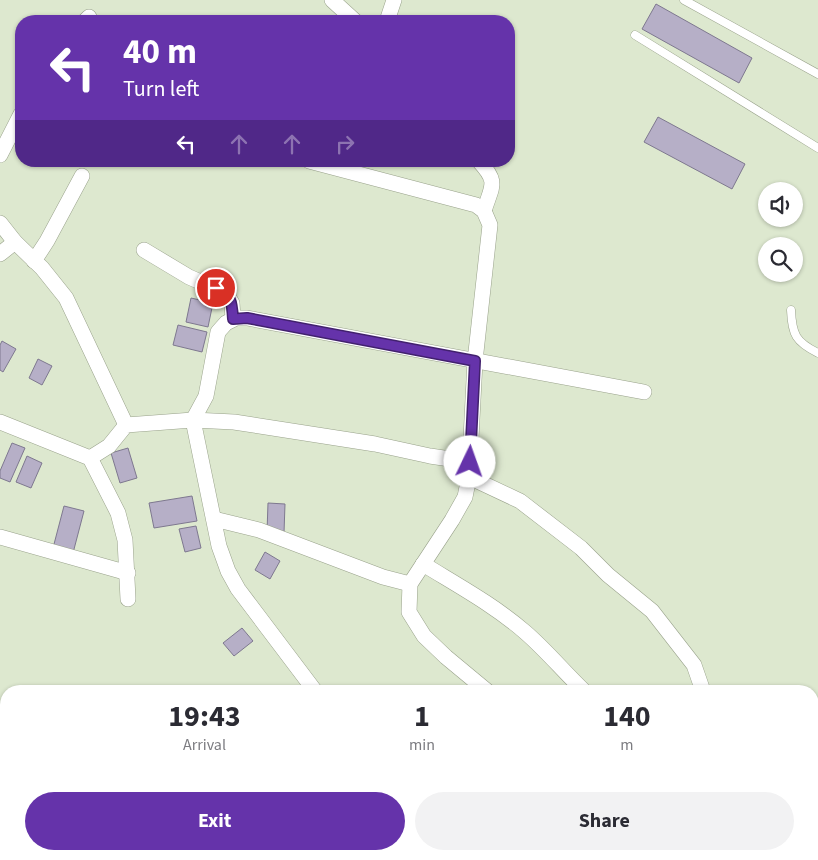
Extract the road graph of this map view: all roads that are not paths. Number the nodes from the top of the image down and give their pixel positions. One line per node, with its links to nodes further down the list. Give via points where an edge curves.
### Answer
1 (332, 0): 4 (street)
2 (394, 0): 5 (street)
3 (684, 0): 7 (lane)
4 (348, 15)
5 (389, 15)
6 (635, 35): 9 (lane)
7 (818, 74)
8 (15, 126): 10 (street)
9 (818, 148)
10 (0, 155)
11 (330, 167): 14 (street, via 476,206)
12 (485, 167): 14 (street, via 491,174 493,184)
13 (82, 176): 19 (street)
14 (484, 211): 23 (street, via 490,225)
15 (0, 222): 16 (street)
16 (15, 242): 18 (street); 19 (street)
17 (144, 250): 21 (street, via 189,278 226,293 232,303)
18 (0, 254)
19 (34, 261): 27 (street, via 66,298)
20 (791, 310): 22 (lane, via 792,328 798,339)
21 (233, 319): 23 (street, via 247,318); 25 (street, via 218,332 206,396)
22 (818, 353)
23 (475, 361): 24 (street); 29 (street)
24 (644, 392)
25 (193, 420): 27 (street); 29 (street, via 290,430); 30 (street)
26 (0, 422): 28 (street)
27 (126, 425): 28 (street, via 108,446)
28 (90, 458): 33 (street, via 118,513)
29 (470, 470): 32 (street, via 465,497); 39 (street, via 520,501 582,548 608,575 652,611 694,664)
30 (214, 519): 34 (street, via 259,530 383,577); 36 (street, via 218,546 238,589)
31 (0, 537): 33 (street)
32 (423, 564): 34 (street); 38 (street, via 523,630)
33 (128, 573): 35 (street)
34 (410, 584): 37 (street, via 409,612 424,636)
35 (128, 599)
36 (310, 685)
37 (480, 685)
38 (578, 685)
39 (701, 685)

